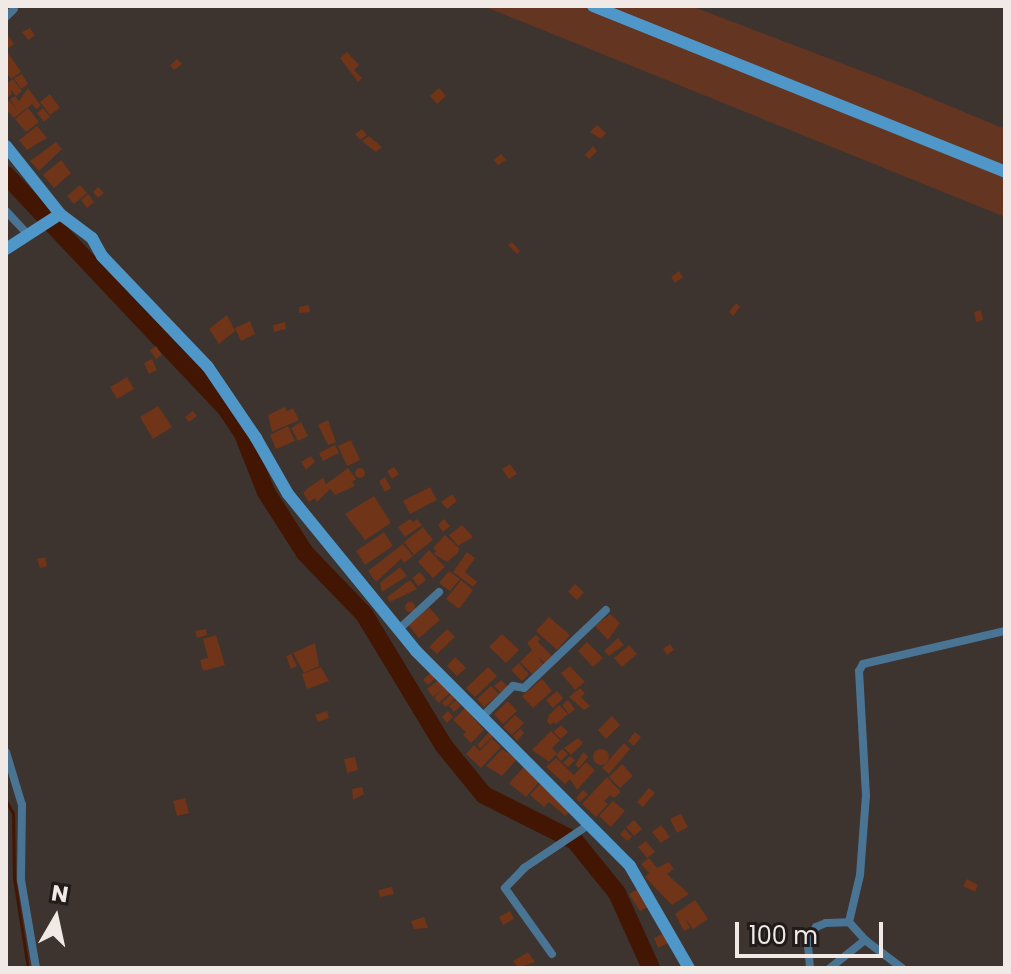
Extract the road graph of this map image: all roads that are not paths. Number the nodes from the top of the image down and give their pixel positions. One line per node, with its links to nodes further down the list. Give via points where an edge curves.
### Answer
1 (593, 6): 5 (street)
2 (14, 9): 3 (street)
3 (6, 17)
4 (6, 146): 7 (street)
5 (1005, 172)
6 (6, 211): 8 (street)
7 (57, 216): 8 (street); 12 (street, via 92,238 102,256 208,367 288,494)
8 (33, 232): 9 (street)
9 (6, 249)
10 (439, 592): 12 (street)
11 (606, 610): 14 (street, via 524,688 513,686)
12 (398, 630): 14 (street)
13 (1005, 631): 17 (street, via 863,664 859,671 866,820)
14 (482, 717): 16 (street)
15 (6, 752): 20 (street, via 22,805 22,892)
16 (587, 827): 19 (street, via 524,868 505,888); 21 (street, via 630,866)
17 (849, 922): 18 (street); 22 (street, via 816,927 808,947)
18 (865, 940): 23 (street); 24 (street)
19 (552, 954)
20 (36, 968)
21 (689, 968)
22 (810, 968)
23 (830, 968)
24 (902, 968)

